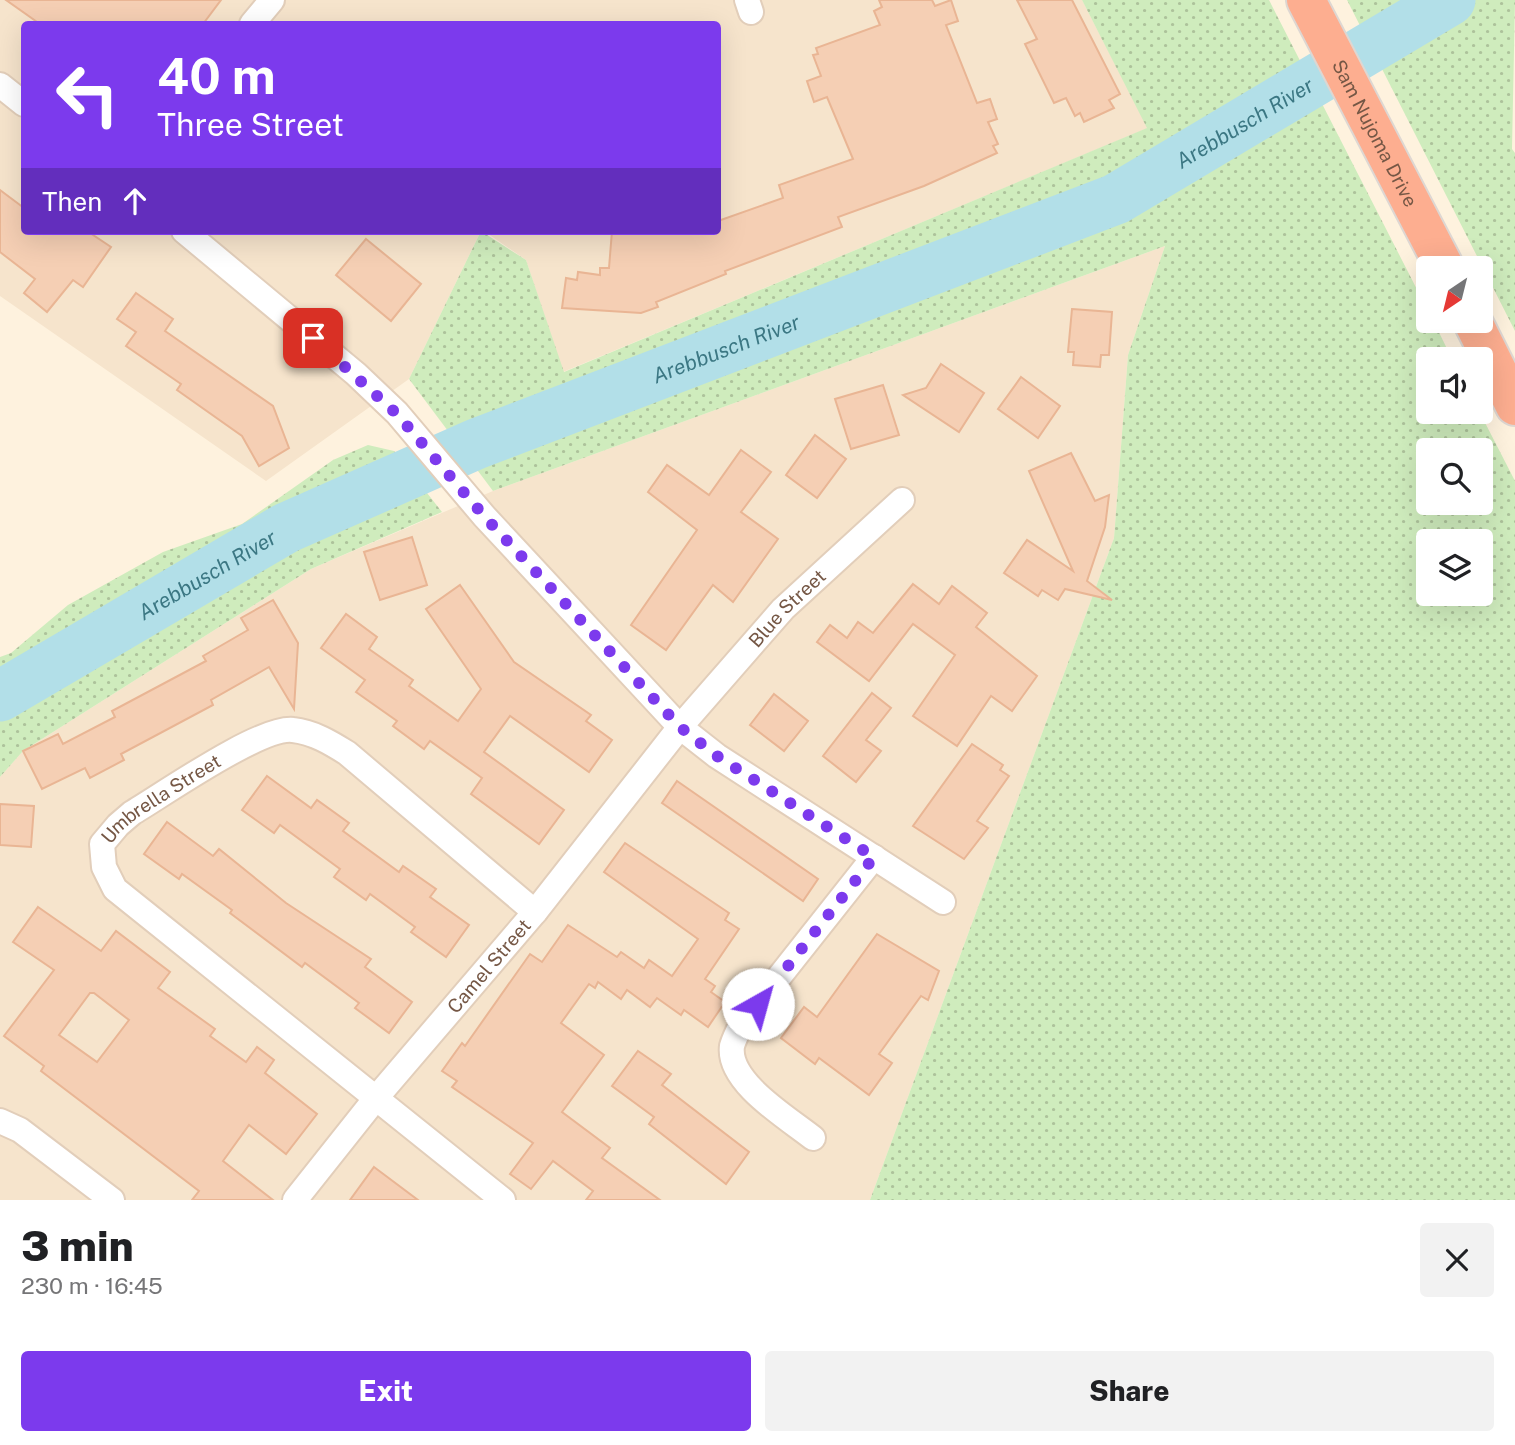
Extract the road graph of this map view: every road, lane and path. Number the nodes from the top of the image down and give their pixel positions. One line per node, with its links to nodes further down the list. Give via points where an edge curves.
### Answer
1 (272, 0): 3 (street)
2 (1306, 0): 7 (highway, Sam Nujoma Drive)
3 (254, 21)
4 (0, 85): 5 (street)
5 (21, 102)
6 (189, 235): 11 (street, via 356,374 397,414 484,516)
7 (1439, 256)
8 (1479, 333): 9 (highway)
9 (1515, 405)
10 (902, 500): 11 (street, Blue Street, via 783,609)
11 (680, 727): 12 (street); 14 (street, Camel Street)
12 (874, 857): 13 (street); 17 (street, via 741,1025 732,1046 735,1068 747,1085)
13 (943, 902)
14 (535, 912): 15 (street, Camel Street); 15 (street, Umbrella Street, via 347,753 322,738 292,729 264,735 118,825 102,844 103,867 115,889)
15 (376, 1098): 19 (street, Camel Street); 20 (street, Umbrella Street)
16 (0, 1121): 18 (street, via 20,1130)
17 (813, 1138)
18 (112, 1200)
19 (295, 1200)
20 (503, 1200)

